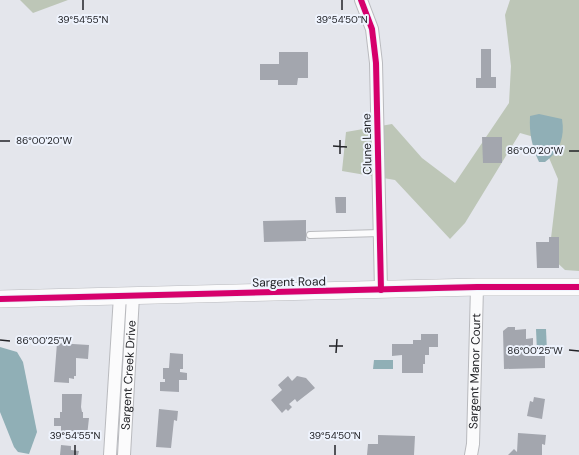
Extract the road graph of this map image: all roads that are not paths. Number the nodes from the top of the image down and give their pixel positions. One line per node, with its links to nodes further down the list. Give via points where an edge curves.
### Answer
1 (361, 0): 2 (street, Clune Lane, via 372,29 375,46)
2 (380, 233): 3 (lane); 6 (street, Clune Lane)
3 (310, 235)
4 (477, 287): 5 (street, Sargent Road); 6 (street, Sargent Road); 13 (street, Sargent Manor Court)
5 (579, 287)
6 (382, 290): 7 (street, Sargent Road)
7 (126, 296): 8 (street, Sargent Road); 9 (street, Sargent Creek Drive); 10 (street, Sargent Creek Drive)
8 (0, 299)
9 (114, 389): 10 (lane); 11 (street, Sargent Creek Drive)
10 (128, 389): 12 (street, Sargent Creek Drive)
11 (111, 450): 12 (lane)
12 (125, 451)
13 (471, 455)

